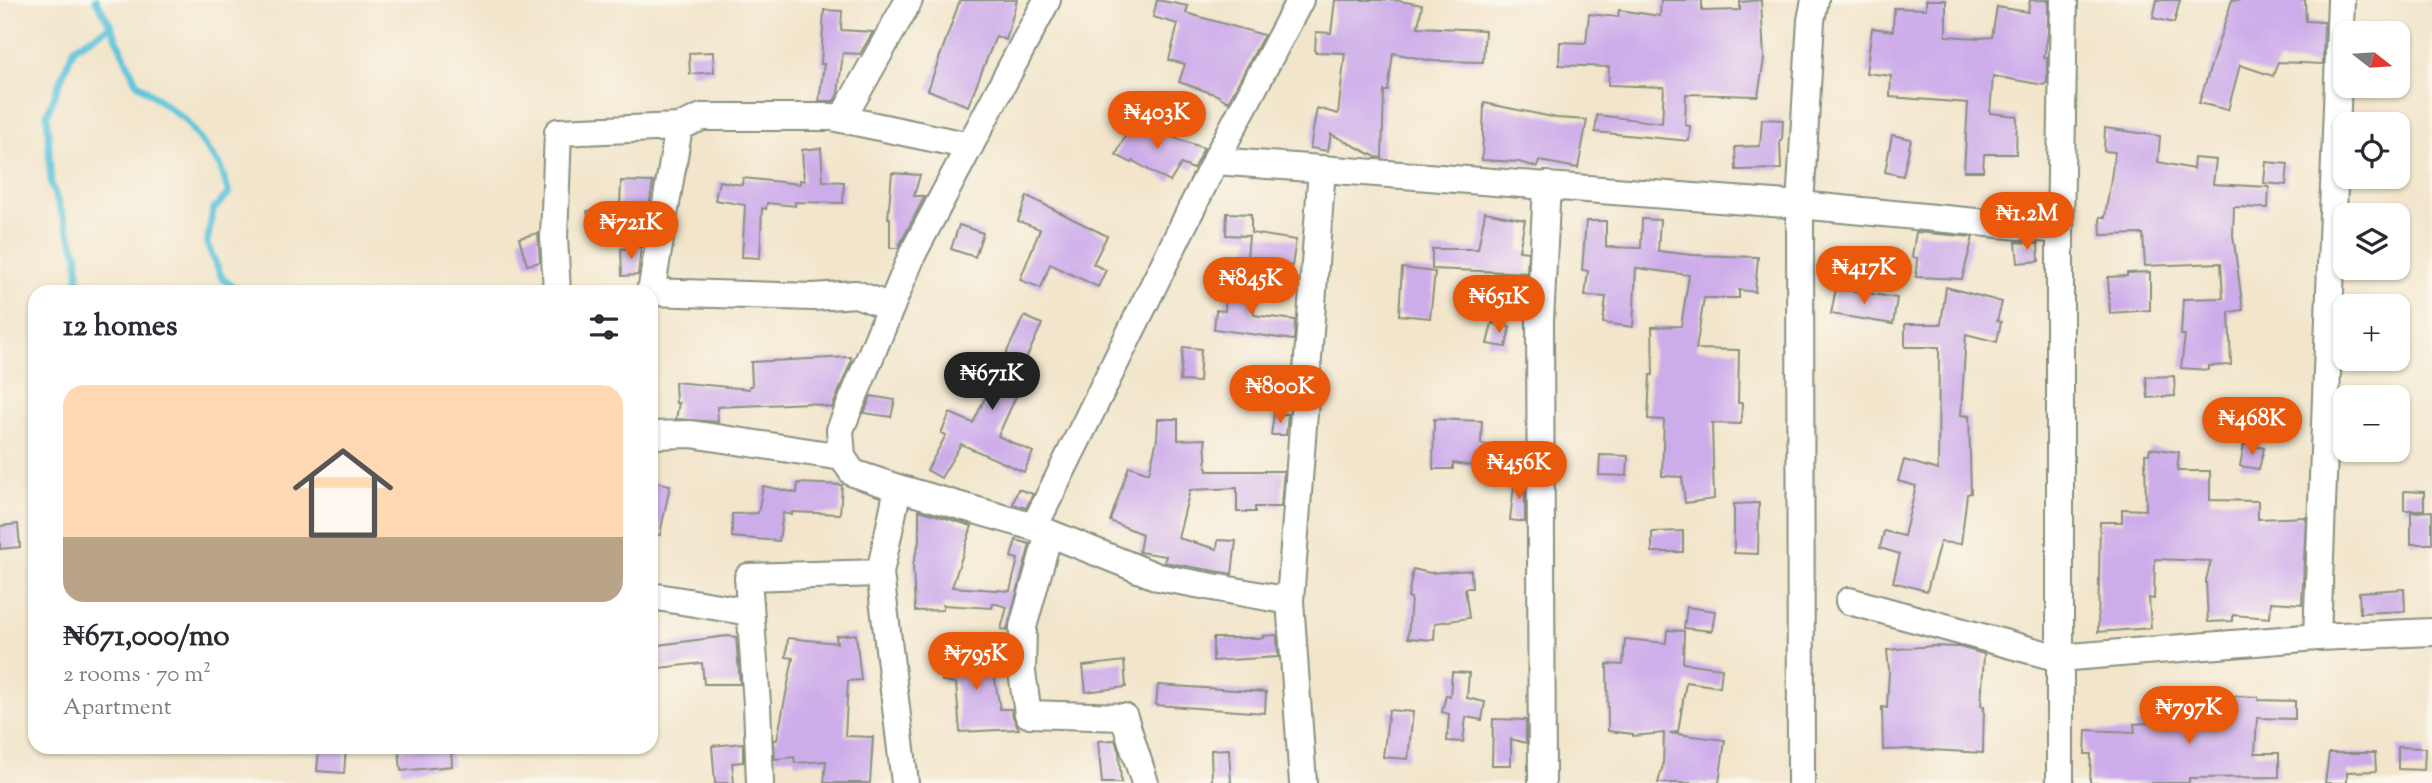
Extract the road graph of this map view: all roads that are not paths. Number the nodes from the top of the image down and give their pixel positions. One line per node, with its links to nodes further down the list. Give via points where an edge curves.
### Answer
1 (909, 0): 7 (street)
2 (1047, 0): 9 (street)
3 (1300, 0): 10 (street)
4 (1815, 0): 13 (street)
5 (2064, 0): 14 (street)
6 (2341, 0): 29 (street)
7 (842, 119): 8 (street, via 702,117); 9 (street)
8 (679, 127): 15 (street, via 558,132); 16 (street)
9 (970, 146): 18 (street, via 913,253)
10 (1215, 160): 11 (street); 22 (street)
11 (1322, 169): 12 (street); 25 (street)
12 (1547, 185): 13 (street); 35 (street, via 1540,321)
13 (1800, 205): 14 (street); 36 (street)
14 (2060, 230): 30 (street)
15 (557, 285)
16 (651, 285)
17 (658, 292): 18 (street, via 856,295)
18 (891, 307): 20 (street, via 840,430)
19 (658, 435): 20 (street, via 691,434)
20 (842, 457): 21 (street, via 853,472)
21 (898, 488): 22 (street); 23 (street)
22 (1042, 530): 25 (street, via 1158,577); 33 (street, via 1023,627 1022,672 1028,714 1124,718)
23 (880, 573): 27 (street, via 748,577); 32 (street)
24 (658, 597): 27 (street)
25 (1290, 601): 34 (street)
26 (1849, 601): 30 (street)
27 (750, 612): 31 (street)
28 (2432, 632): 29 (street)
29 (2317, 637): 30 (street)
30 (2059, 657): 37 (street)
31 (760, 783)
32 (905, 783)
33 (1145, 783)
34 (1303, 783)
35 (1542, 783)
36 (1801, 783)
37 (2060, 783)

